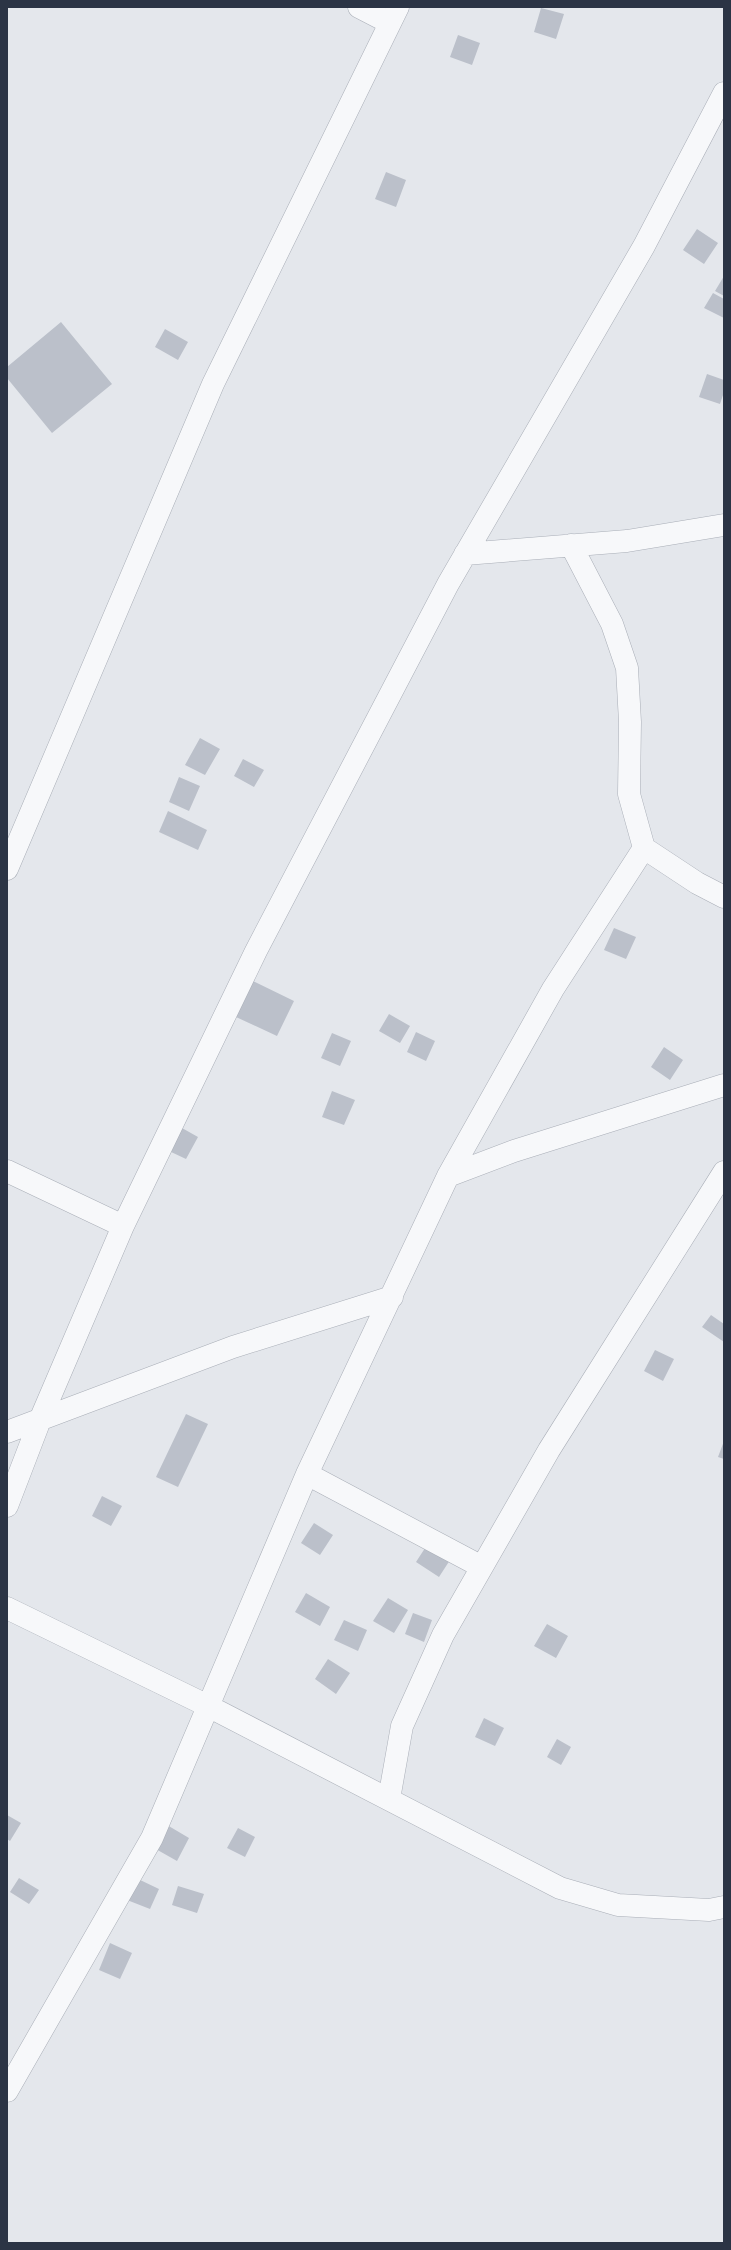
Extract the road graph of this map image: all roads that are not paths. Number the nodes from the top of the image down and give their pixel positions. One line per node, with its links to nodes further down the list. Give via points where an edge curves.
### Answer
1 (359, 7): 2 (street)
2 (394, 15): 8 (street, via 213,384)
3 (724, 93): 6 (street, via 644,246)
4 (724, 525): 5 (street, via 627,541)
5 (571, 545): 6 (street); 7 (street, via 612,624 628,668 629,794)
6 (465, 554): 14 (street, via 256,951)
7 (644, 848): 9 (street, via 697,883); 13 (street, via 553,990)
8 (7, 869)
9 (724, 897)
10 (724, 1085): 13 (street, via 514,1151)
11 (7, 1171): 14 (street)
12 (724, 1172): 20 (street, via 549,1450)
13 (448, 1176): 15 (street)
14 (123, 1226): 16 (street)
15 (392, 1297): 16 (street, via 233,1347); 18 (street)
16 (40, 1420): 17 (street); 19 (street)
17 (7, 1432)
18 (307, 1474): 20 (street); 22 (street)
19 (7, 1506)
20 (482, 1567): 23 (street, via 443,1635 402,1726)
21 (7, 1608): 22 (street)
22 (208, 1706): 23 (street); 25 (street, via 152,1838)
23 (389, 1799): 24 (street, via 560,1888 618,1905 709,1910)
24 (724, 1907)
25 (7, 2091)

